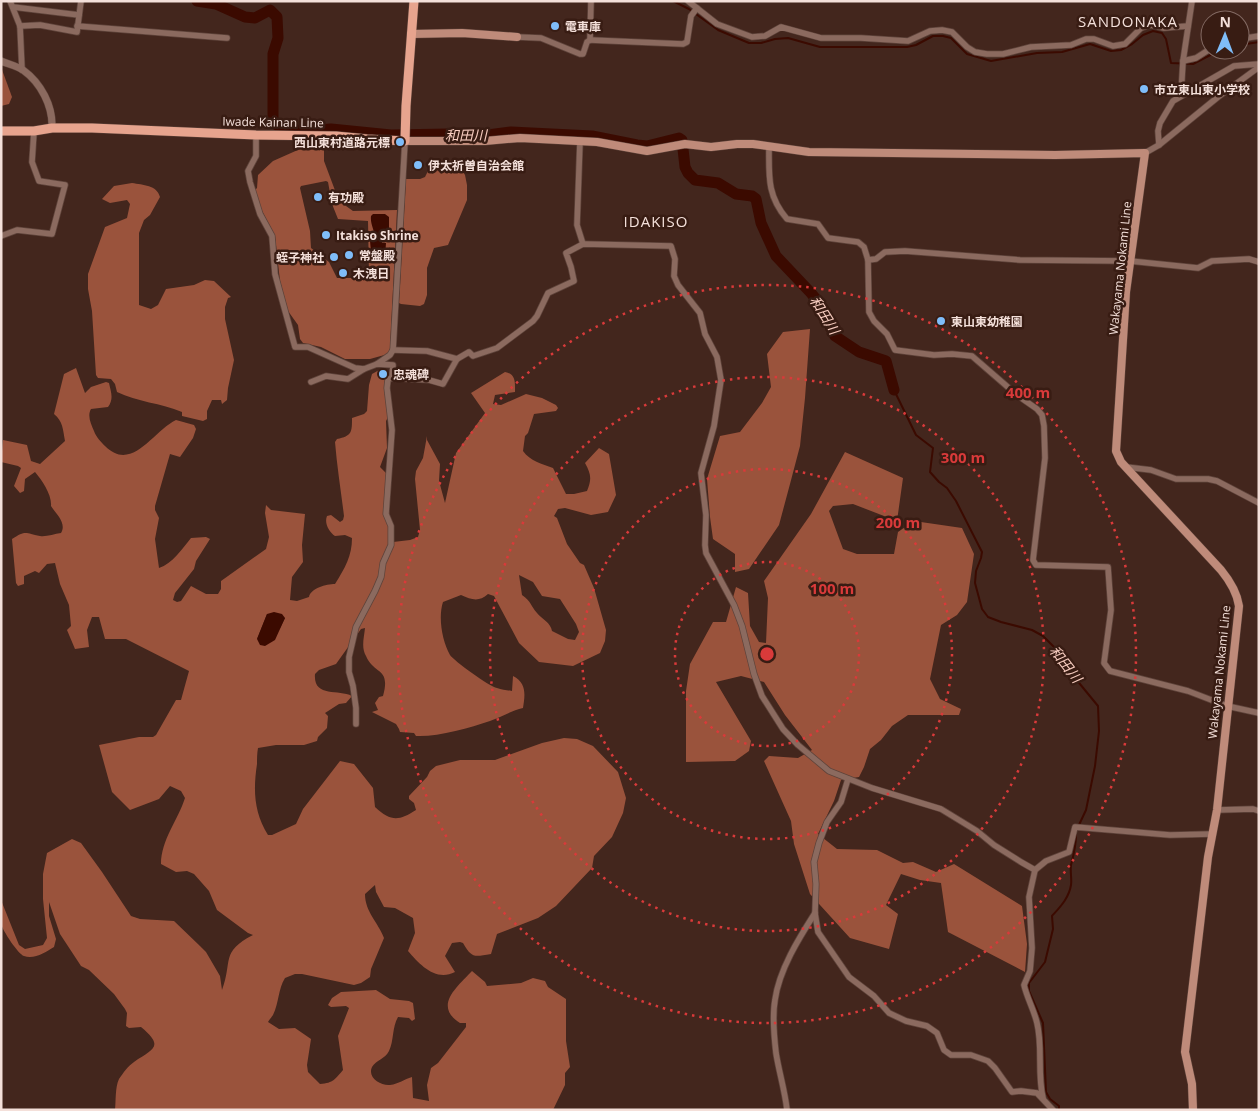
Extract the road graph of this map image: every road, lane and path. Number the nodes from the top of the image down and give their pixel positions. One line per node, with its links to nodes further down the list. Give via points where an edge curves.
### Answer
1 (81, 1): 8 (street)
2 (414, 1): 12 (main road)
3 (591, 1): 15 (street)
4 (688, 1): 7 (street)
5 (1192, 1): 11 (street)
6 (12, 4): 8 (street); 9 (street)
7 (697, 8): 11 (street, via 717,24 752,37 765,36 781,27 821,38 908,41 930,31 942,30 952,32 975,52 987,54 1071,45 1094,38 1113,46 1125,44 1141,28); 15 (street, via 691,16 687,42 682,44)
8 (79, 15): 10 (street)
9 (20, 26): 10 (street, via 40,25 77,32); 20 (street)
10 (77, 26): 14 (street)
11 (1188, 26): 18 (street)
12 (411, 34): 13 (main road); 26 (main road)
13 (517, 37): 15 (street, via 541,38 580,54 585,52)
14 (227, 38)
15 (590, 40)
16 (1200, 55): 18 (street)
17 (1, 61): 20 (street)
18 (1183, 61): 21 (street)
19 (1259, 66): 21 (street, via 1234,66); 28 (street)
20 (22, 70): 22 (street, via 44,94 53,117)
21 (1181, 95): 28 (street, via 1169,106 1160,123)
22 (52, 128): 24 (main road, Iwade Kainan Line); 25 (main road, Iwade Kainan Line)
23 (1, 131): 24 (main road, Iwade Kainan Line)
24 (34, 131): 31 (street, via 32,162 39,181 65,185 52,234 17,230)
25 (256, 135): 26 (main road, Iwade Kainan Line, via 367,139); 39 (street, via 256,156 248,171 250,182 260,214 273,240 276,274 295,347 308,347)
26 (405, 137): 27 (main road); 36 (street)
27 (580, 141): 29 (main road, via 647,151 683,144); 32 (street, via 577,225)
28 (1160, 145): 30 (street)
29 (769, 147): 30 (main road, via 809,152 1045,155); 33 (street, via 772,194 781,212 787,218 818,224 828,238 858,242 864,247)
30 (1144, 152): 34 (main road, Wakayama Nokami Line)
31 (1, 236)
32 (583, 244): 37 (street, via 566,253 574,281 548,293 533,321 497,348 473,356 469,352); 47 (street, via 671,246 675,259 674,276 700,314 705,334 717,356 721,380 714,426 701,474 706,553 734,605 754,674 769,709 798,745 829,771)
33 (868, 260): 34 (street, via 876,259 885,252 905,251 1020,260); 44 (street, via 869,312 895,350 972,356 1042,415 1045,458 1033,560 1036,565 1108,566 1111,610 1104,663 1110,671 1188,691)
34 (1130, 261): 35 (street, via 1198,268 1212,261 1249,259); 42 (main road, Wakayama Nokami Line, via 1116,451)
35 (1259, 262)
36 (393, 350): 37 (street, via 427,352); 38 (street)
37 (457, 359): 40 (street, via 444,384)
38 (378, 364): 39 (street); 40 (street, via 394,364)
39 (364, 369): 41 (street, via 348,379 326,376)
40 (392, 378): 46 (street, via 388,379 387,388 392,430 386,514 391,526 391,545 381,577 351,640 349,672)
41 (311, 382)
42 (1126, 467): 43 (street, via 1151,470 1176,479 1217,481); 44 (main road, Wakayama Nokami Line, via 1221,570 1238,598)
43 (1259, 503)
44 (1227, 706): 45 (street); 48 (main road, Wakayama Nokami Line)
45 (1259, 714)
46 (356, 724)
47 (848, 779): 51 (street, via 941,809); 52 (street, via 841,802 819,843 814,862)
48 (1217, 810): 49 (street); 50 (main road, Wakayama Nokami Line)
49 (1259, 811)
50 (1212, 834): 51 (street, via 1170,835 1075,827 1069,852 1046,861); 56 (main road, Wakayama Nokami Line, via 1185,1052 1192,1084)
51 (1036, 870): 53 (street, via 1029,897 1030,971 1024,985 1037,1022)
52 (815, 913): 53 (street, via 818,932 849,977 874,996 889,1013 927,1026 937,1033 944,1050 951,1054 971,1055 988,1061 1012,1092 1038,1093); 54 (street, via 790,957 774,1000 776,1054)
53 (1043, 1098): 55 (street)
54 (787, 1110)
55 (1053, 1110)
56 (1193, 1110)

